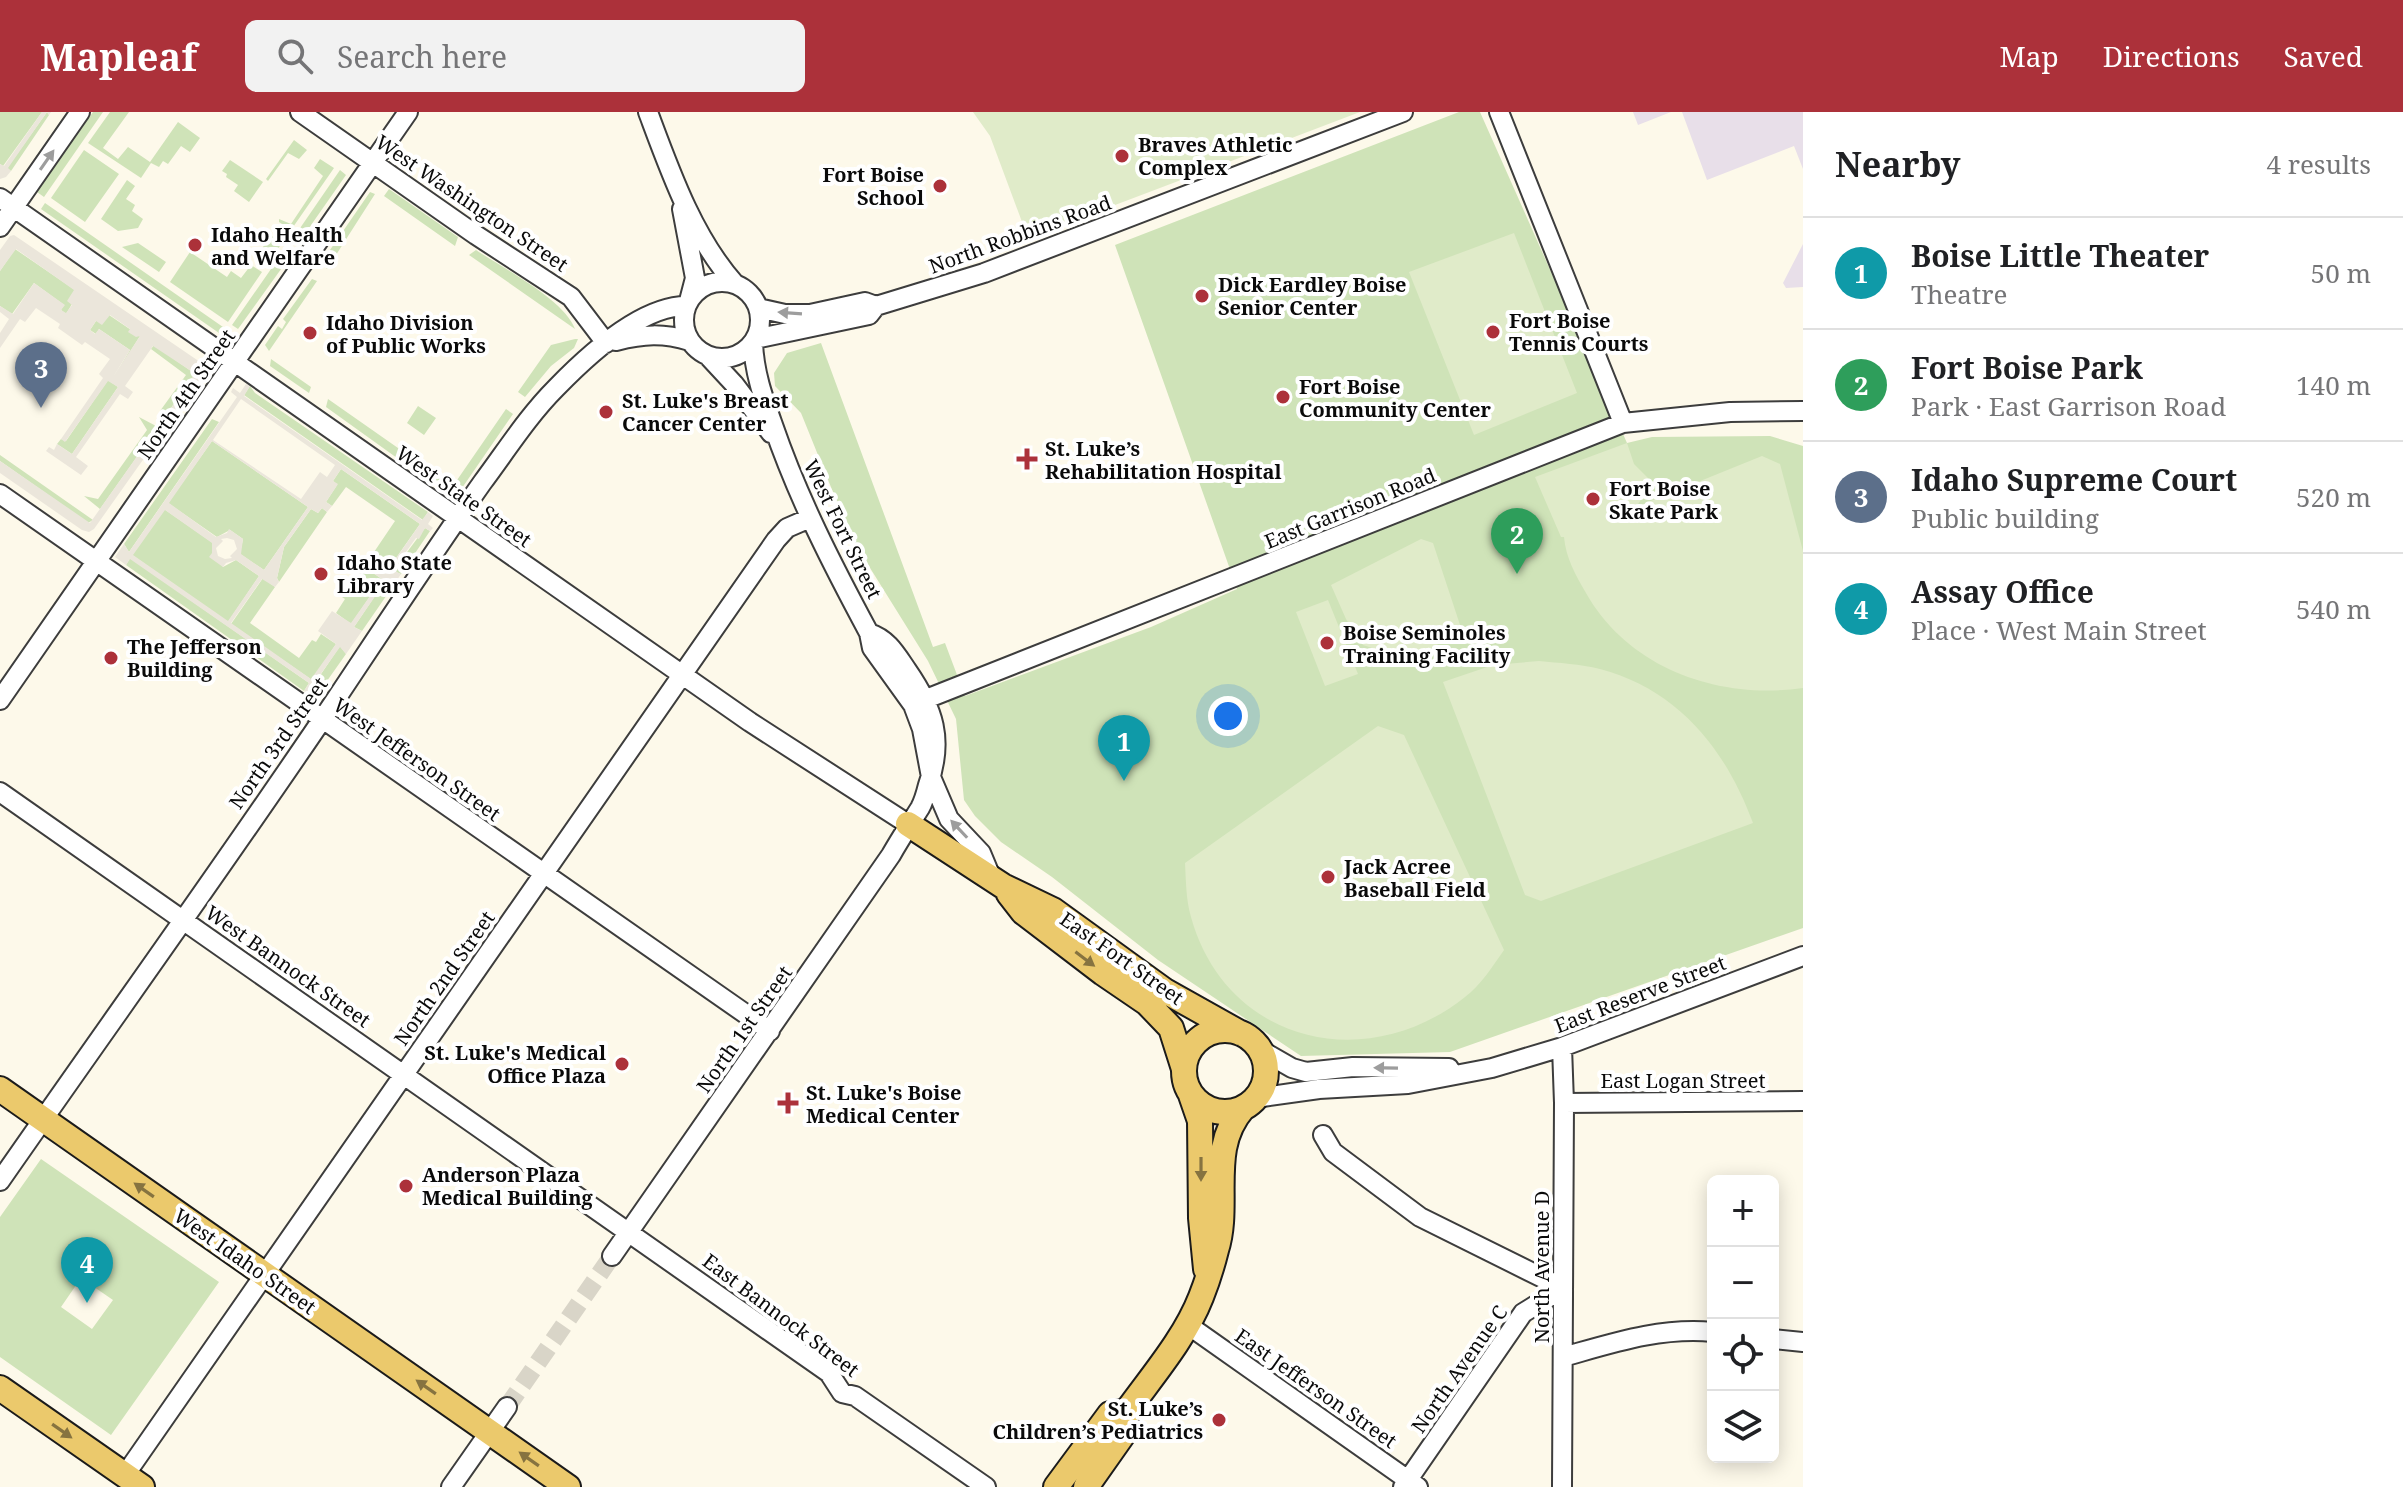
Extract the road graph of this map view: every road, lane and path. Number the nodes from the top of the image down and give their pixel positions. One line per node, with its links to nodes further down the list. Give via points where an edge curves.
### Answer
1 (80, 112): 9 (street, one-way to 1)
2 (300, 112): 7 (street, West Washington Street)
3 (408, 112): 7 (street, North 4th Street)
4 (648, 112): 8 (street)
5 (1403, 112): 13 (street, North Robbins Road, via 984,273)
6 (1499, 112): 21 (street)
7 (373, 163): 17 (street, West Washington Street, via 571,297); 19 (street, North 4th Street)
8 (679, 195): 11 (street); 12 (street, via 695,278)
9 (7, 203): 10 (street); 19 (street, West State Street)
10 (0, 227)
11 (735, 284): 12 (street, via 709,284); 14 (street)
12 (688, 303): 16 (street, via 684,321); 17 (street, North 3rd Street, via 633,324)
13 (876, 306): 14 (street, North Robbins Road, one-way to 14, via 865,302 810,314); 15 (street, North Robbins Road, via 869,315)
14 (758, 308): 15 (street)
15 (754, 340): 18 (street, via 730,358); 22 (street, West Fort Street, via 756,377)
16 (690, 341): 17 (street, North 3rd Street, via 647,334); 18 (street)
17 (606, 343): 24 (street, North 3rd Street, via 529,419)
18 (708, 356): 22 (street, West Fort Street)
19 (234, 362): 24 (street, West State Street); 26 (street, North 4th Street)
20 (1803, 411): 21 (street, East Garrison Road)
21 (1623, 423): 29 (street, East Garrison Road)
22 (779, 445): 25 (street, West Fort Street)
23 (0, 494): 26 (street, West Jefferson Street)
24 (457, 518): 28 (street, West State Street); 31 (street, North 3rd Street)
25 (810, 518): 27 (street, West Fort Street); 28 (street, North 2nd Street, via 787,528 776,540)
26 (96, 562): 30 (street, North 4th Street); 31 (street, West Jefferson Street)
27 (869, 633): 29 (street, West Fort Street, via 883,638); 32 (street, West Fort Street, via 872,648 913,705)
28 (682, 675): 34 (street, West State Street); 35 (street, North 2nd Street)
29 (926, 699): 32 (street, West Fort Street, via 937,755)
30 (0, 700)
31 (322, 719): 35 (street, West Jefferson Street); 37 (street, North 3rd Street)
32 (931, 777): 34 (street, West Fort Street, via 921,807); 36 (street, one-way to 32, via 981,853 949,819)
33 (0, 792): 37 (street, West Bannock Street)
34 (908, 824): 36 (main road, East Fort Street); 39 (street, North 1st Street)
35 (543, 874): 39 (street, West Jefferson Street); 44 (street, North 2nd Street)
36 (997, 882): 40 (main road, East Fort Street, via 1053,910 1165,991); 45 (main road, East Fort Street, one-way to 45, via 1023,912 1147,1003 1171,1028)
37 (182, 919): 44 (street, West Bannock Street); 50 (street, North 3rd Street)
38 (1803, 956): 41 (street, East Reserve Street)
39 (770, 1031): 53 (street, North 1st Street)
40 (1240, 1033): 42 (main road); 45 (main road, via 1214,1032 1193,1046 1186,1057)
41 (1562, 1047): 43 (street, East Reserve Street); 49 (street, North Avenue D)
42 (1259, 1049): 43 (street, East Reserve Street, one-way to 42, via 1306,1072); 48 (main road, via 1266,1074)
43 (1492, 1068): 48 (street, East Reserve Street)
44 (404, 1074): 53 (street, West Bannock Street); 55 (street, North 2nd Street)
45 (1187, 1081): 48 (main road, via 1198,1102 1220,1112); 56 (main road, East Fort Street, one-way to 56, via 1200,1121)
46 (0, 1089): 50 (main road, West Idaho Street)
47 (1803, 1101): 49 (street, East Logan Street)
48 (1250, 1103): 56 (main road, East Fort Street, via 1227,1133 1220,1163 1219,1239)
49 (1564, 1103): 57 (street, North Avenue D)
50 (43, 1119): 52 (street, North 3rd Street); 55 (main road, West Idaho Street, one-way to 50)
51 (1323, 1135): 57 (street, via 1333,1152 1420,1217)
52 (0, 1181)
53 (630, 1232): 54 (street, North 1st Street); 71 (street, East Bannock Street, via 829,1373 842,1393 855,1396)
54 (612, 1256)
55 (264, 1274): 66 (main road, West Idaho Street, one-way to 55); 67 (street, North 2nd Street)
56 (1207, 1276): 58 (main road, East Fort Street)
57 (1563, 1288): 62 (street, North Avenue D); 68 (street, North Avenue C, via 1523,1313)
58 (1188, 1325): 65 (main road, East Fort Street); 68 (street, East Jefferson Street)
59 (1707, 1331): 62 (street, via 1644,1334)
60 (1779, 1340): 61 (street)
61 (1803, 1342)
62 (1563, 1357): 74 (street, North Avenue D)
63 (0, 1388): 67 (main road, one-way to 67)
64 (507, 1407): 66 (street)
65 (1127, 1411): 72 (main road, via 1110,1414); 73 (main road, via 1124,1433)
66 (490, 1432): 69 (street); 70 (main road, West Idaho Street, one-way to 66)
67 (134, 1481)
68 (1410, 1485)
69 (451, 1487)
70 (568, 1487)
71 (986, 1487)
72 (1056, 1487)
73 (1086, 1487)
74 (1562, 1487)

